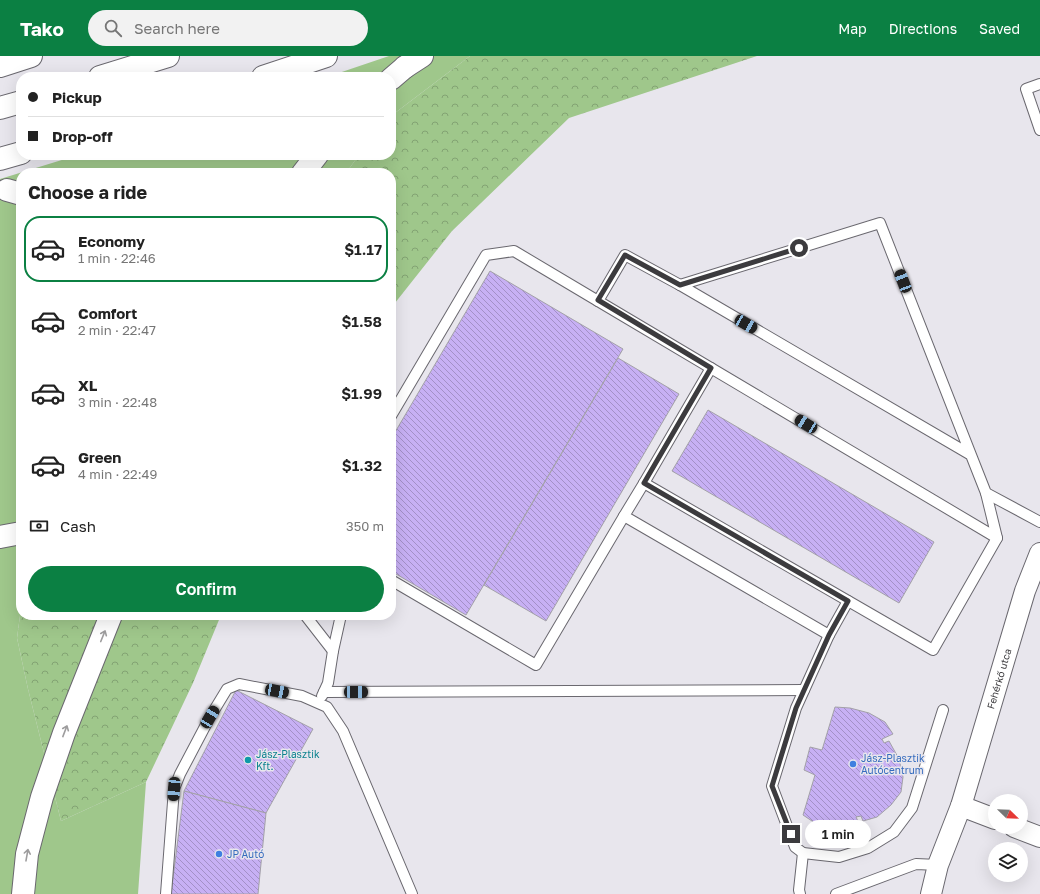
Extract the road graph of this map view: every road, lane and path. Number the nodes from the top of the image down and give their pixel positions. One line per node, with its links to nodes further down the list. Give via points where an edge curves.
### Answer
1 (30, 56): 4 (highway)
2 (168, 56): 5 (highway)
3 (326, 56): 6 (highway)
4 (0, 66)
5 (116, 72)
6 (278, 72)
7 (1040, 84): 10 (lane, via 1026,88)
8 (16, 103): 9 (highway)
9 (0, 108)
10 (1040, 130)
11 (16, 154): 12 (highway)
12 (0, 159)
13 (313, 160): 14 (highway)
14 (307, 168)
15 (680, 285): 16 (lane, via 625,255); 19 (lane); 19 (lane, via 880,223)
16 (598, 300): 17 (lane); 18 (lane, via 514,251 486,256)
17 (711, 368): 20 (lane); 26 (lane)
18 (396, 408)
19 (971, 455): 21 (lane)
20 (644, 483): 22 (lane); 29 (lane)
21 (986, 493): 23 (lane); 26 (lane)
22 (624, 516): 28 (lane, via 536,665); 33 (lane)
23 (1040, 522)
24 (16, 534): 25 (highway)
25 (0, 537)
26 (996, 538): 29 (lane, via 933,650)
27 (1040, 553): 39 (street, Fehérkő utca, via 1025,592)
28 (396, 583)
29 (848, 601): 33 (lane)
30 (109, 620): 45 (highway, one-way to 30, via 27,854 42,797 64,733)
31 (308, 620): 34 (lane)
32 (340, 620): 34 (lane)
33 (829, 635): 35 (lane)
34 (333, 651): 36 (lane)
35 (804, 690): 36 (lane); 43 (lane, via 772,786 795,847)
36 (324, 692): 37 (lane)
37 (318, 703): 46 (lane, via 302,696 239,684 227,689 174,789); 47 (lane, via 327,707 343,731)
38 (943, 710): 43 (lane, via 912,808 894,832 868,848 839,857)
39 (961, 806): 40 (street); 44 (street, Fehérkő utca)
40 (988, 816)
41 (1028, 832): 42 (street)
42 (1040, 837)
43 (803, 853): 48 (lane, via 798,890)
44 (938, 865): 49 (lane, via 916,864); 50 (street, Fehérkő utca)
45 (22, 894)
46 (166, 894)
47 (412, 894)
48 (800, 894)
49 (836, 894)
50 (931, 894)

